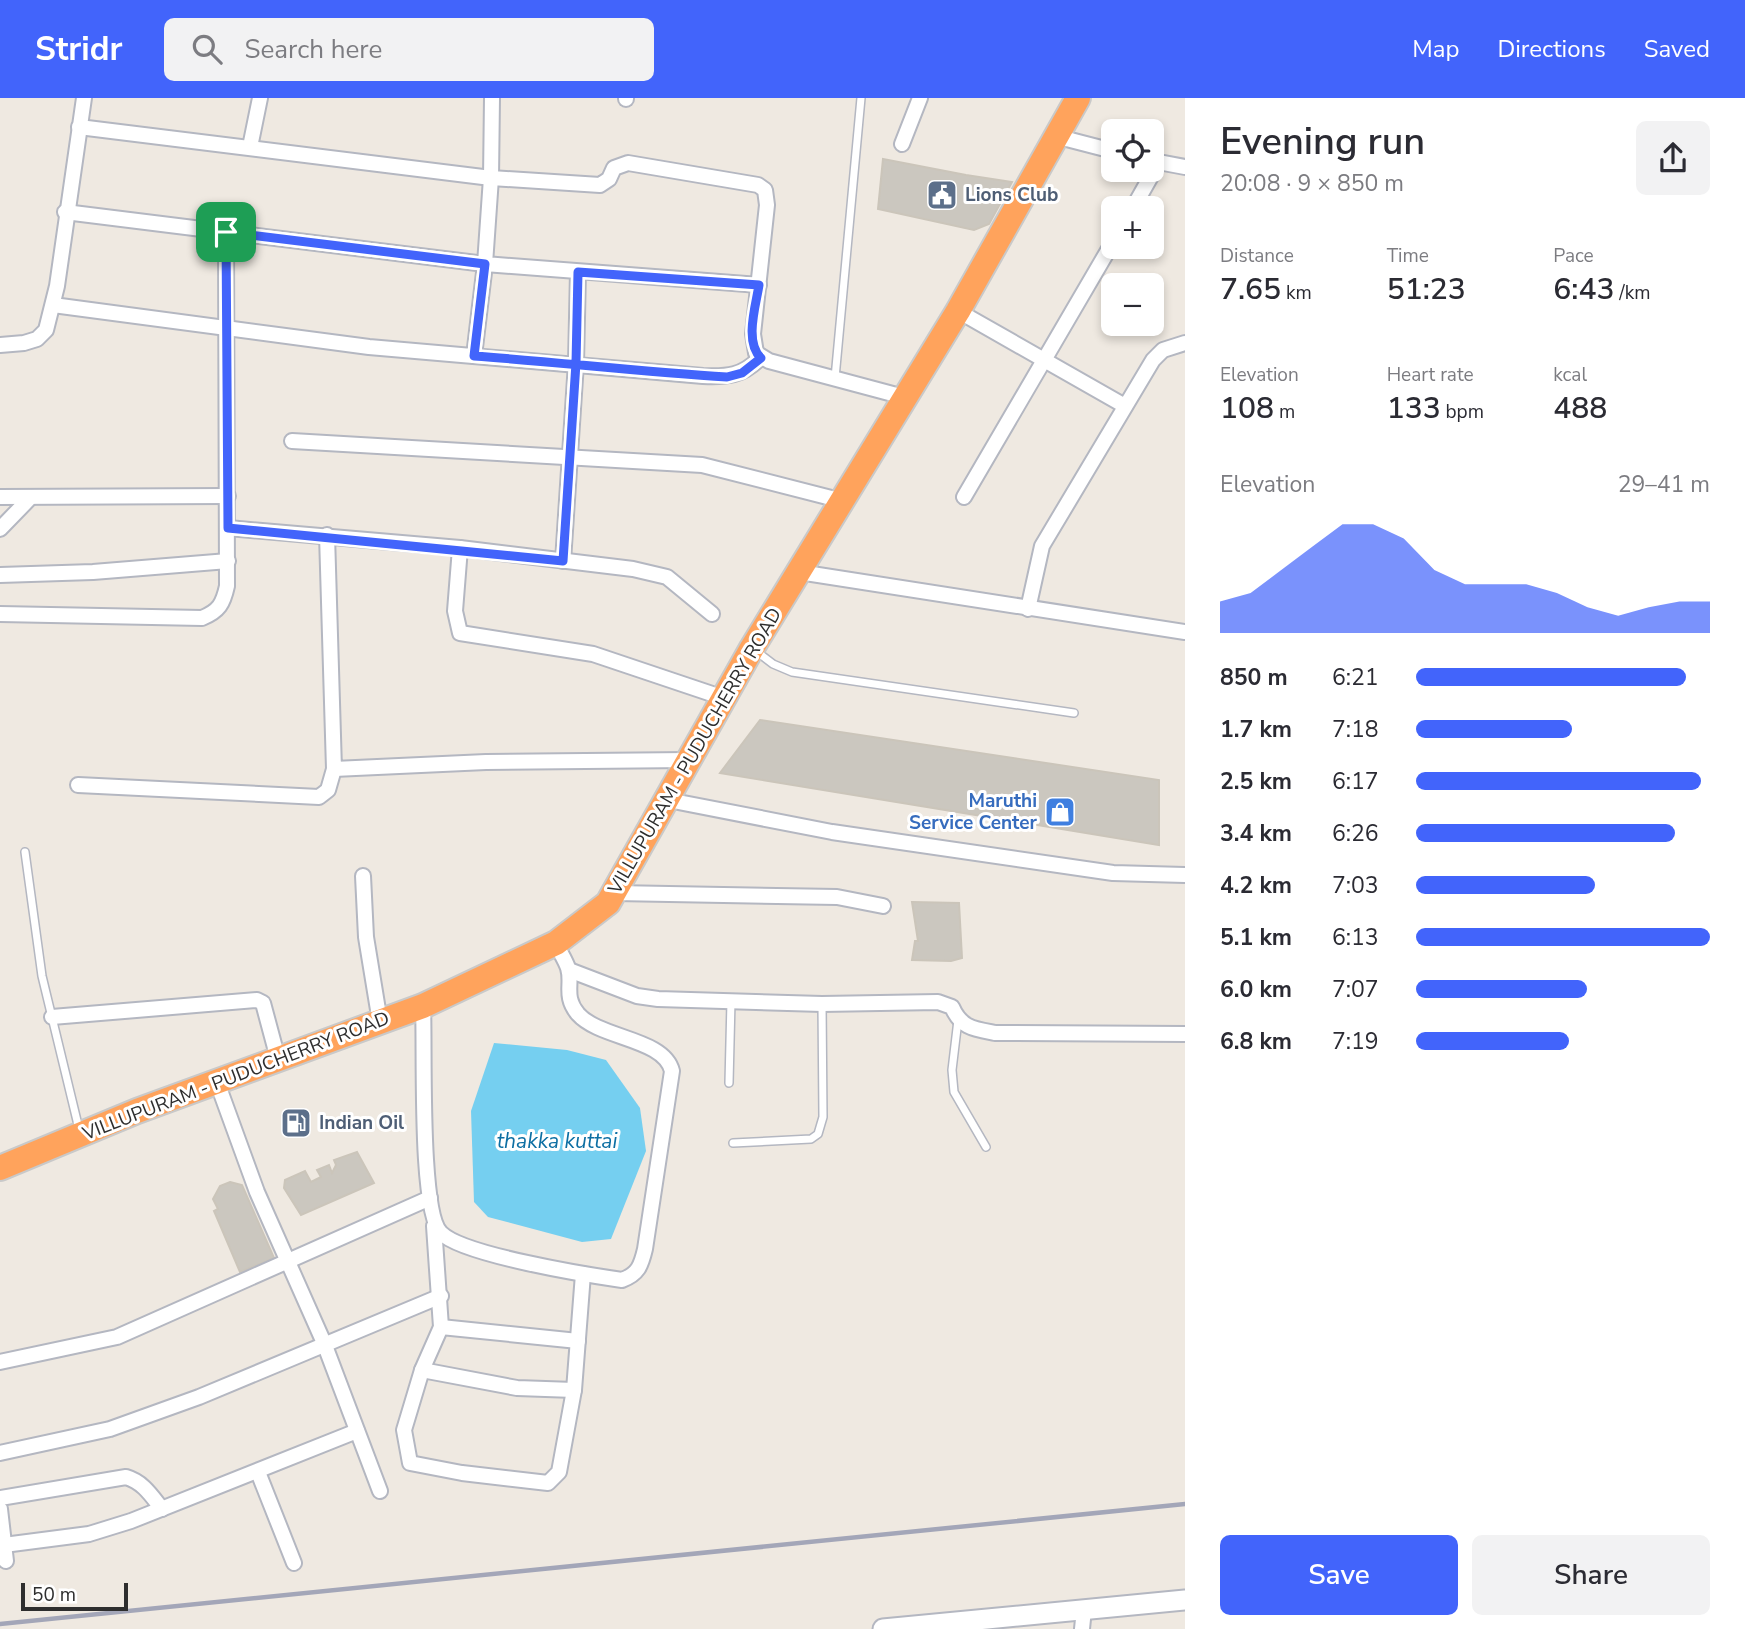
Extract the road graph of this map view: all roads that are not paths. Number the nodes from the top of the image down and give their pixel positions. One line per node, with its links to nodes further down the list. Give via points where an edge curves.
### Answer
1 (84, 98): 7 (street)
2 (260, 98): 10 (street)
3 (492, 98): 14 (street)
4 (861, 98): 30 (lane)
5 (920, 98): 9 (street)
6 (1078, 98): 8 (highway, VILLUPURAM - PUDUCHERRY ROAD)
7 (79, 127): 10 (street); 15 (street)
8 (1055, 136): 11 (street); 22 (highway, VILLUPURAM - PUDUCHERRY ROAD)
9 (902, 144)
10 (250, 147): 14 (street)
11 (1101, 148)
12 (1164, 162): 13 (street)
13 (1184, 164)
14 (491, 178): 18 (street); 20 (street, via 600,185 614,169 628,163 758,185 765,190 768,205)
15 (65, 212): 16 (street); 21 (street)
16 (226, 232): 18 (street); 23 (street)
17 (1103, 259): 28 (street)
18 (485, 264): 19 (street); 26 (street)
19 (578, 272): 20 (street); 29 (street)
20 (759, 285): 27 (street, via 753,334)
21 (53, 304): 23 (street); 25 (street, via 46,330 37,339)
22 (958, 311): 28 (street); 31 (highway, VILLUPURAM - PUDUCHERRY ROAD)
23 (226, 329): 26 (street); 35 (street)
24 (1185, 343): 32 (street, via 1163,350 1153,360)
25 (0, 345)
26 (474, 356): 29 (street)
27 (761, 358): 29 (street, via 742,373 727,377); 30 (street)
28 (1044, 361): 32 (street); 37 (street)
29 (576, 363): 34 (street)
30 (835, 379): 31 (street)
31 (904, 397): 39 (highway, VILLUPURAM - PUDUCHERRY ROAD)
32 (1125, 406): 48 (street, via 1042,546)
33 (292, 441): 34 (street)
34 (570, 457): 39 (street, via 709,466); 45 (street)
35 (228, 496): 38 (street); 40 (street)
36 (0, 497): 38 (street)
37 (964, 497)
38 (30, 498): 41 (street)
39 (843, 501): 46 (highway, VILLUPURAM - PUDUCHERRY ROAD)
40 (228, 528): 42 (street); 44 (street)
41 (0, 529)
42 (327, 535): 43 (street); 56 (street)
43 (460, 548): 45 (street); 53 (street, via 454,611 460,633 593,654)
44 (228, 561): 47 (street); 49 (street, via 223,603 216,613 202,618)
45 (563, 561): 50 (street, via 667,577)
46 (799, 572): 48 (street); 52 (highway, VILLUPURAM - PUDUCHERRY ROAD)
47 (0, 575)
48 (1028, 608): 51 (street)
49 (0, 614)
50 (712, 614)
51 (1185, 632)
52 (752, 648): 53 (highway, VILLUPURAM - PUDUCHERRY ROAD); 54 (lane, via 792,672)
53 (724, 698): 55 (highway, VILLUPURAM - PUDUCHERRY ROAD)
54 (1074, 713)
55 (689, 760): 56 (street); 58 (highway, VILLUPURAM - PUDUCHERRY ROAD)
56 (334, 769): 57 (street, via 328,790 319,797)
57 (78, 785)
58 (668, 800): 60 (street, via 832,832 1113,873); 62 (highway, VILLUPURAM - PUDUCHERRY ROAD)
59 (25, 852): 69 (lane, via 36,946)
60 (1185, 875)
61 (363, 876): 71 (street, via 366,937)
62 (615, 893): 63 (street, via 837,897); 64 (highway, VILLUPURAM - PUDUCHERRY ROAD)
63 (883, 906)
64 (556, 943): 65 (street); 68 (highway, VILLUPURAM - PUDUCHERRY ROAD)
65 (569, 970): 66 (street, via 638,996); 83 (street, via 570,1002 580,1016 659,1052 672,1071 642,1265 634,1275 622,1279)
66 (731, 1001): 67 (street); 75 (lane)
67 (821, 1003): 70 (street, via 938,1002 952,1007); 77 (lane, via 823,1116 818,1134 811,1139)
68 (424, 1006): 71 (highway, VILLUPURAM - PUDUCHERRY ROAD); 80 (street)
69 (52, 1017): 73 (street, via 257,1000 263,1003); 76 (lane)
70 (958, 1020): 72 (street, via 968,1028 1023,1034); 78 (lane, via 954,1092)
71 (380, 1022): 73 (highway, VILLUPURAM - PUDUCHERRY ROAD)
72 (1185, 1034)
73 (278, 1059): 74 (highway, VILLUPURAM - PUDUCHERRY ROAD)
74 (217, 1082): 76 (highway, VILLUPURAM - PUDUCHERRY ROAD); 82 (street, via 257,1192)
75 (729, 1083)
76 (80, 1135): 79 (highway, VILLUPURAM - PUDUCHERRY ROAD)
77 (733, 1143)
78 (986, 1147)
79 (0, 1168)
80 (429, 1198): 81 (street); 82 (street)
81 (433, 1217): 83 (street, via 440,1233 460,1244); 84 (street)
82 (288, 1259): 87 (street); 88 (street, via 117,1337)
83 (583, 1274): 86 (street)
84 (440, 1296): 85 (street); 87 (street)
85 (441, 1328): 86 (street); 89 (street)
86 (578, 1342): 90 (street)
87 (324, 1343): 91 (street); 92 (street, via 110,1429)
88 (0, 1362)
89 (422, 1370): 90 (street, via 517,1388); 90 (street, via 404,1430 410,1463 462,1473 548,1483 559,1472)
90 (574, 1390)
91 (357, 1431): 93 (street); 94 (street)
92 (0, 1453)
93 (258, 1472): 97 (street); 100 (street)
94 (380, 1491)
95 (0, 1497): 97 (street, via 126,1477 147,1489)
96 (0, 1509): 98 (street)
97 (162, 1509): 98 (street, via 89,1534)
98 (4, 1545): 99 (street)
99 (5, 1561)
100 (294, 1563)
101 (1185, 1600): 102 (street)
102 (1083, 1619): 103 (street)
103 (883, 1629)

